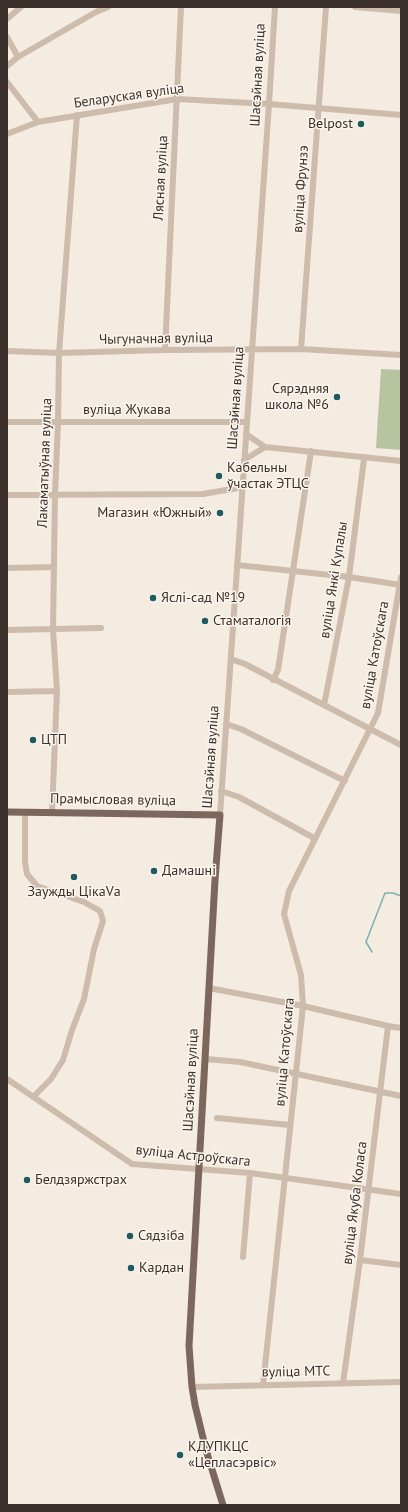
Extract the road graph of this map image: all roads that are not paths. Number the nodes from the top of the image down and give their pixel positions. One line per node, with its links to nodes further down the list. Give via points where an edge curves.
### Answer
1 (21, 7): 8 (street)
2 (108, 7): 10 (street)
3 (180, 7): 13 (street, Лясная вуліца)
4 (275, 7): 14 (street, Шасэйная вуліца)
5 (326, 7): 15 (street, вуліца Фрунзэ)
6 (355, 7): 7 (street)
7 (401, 11)
8 (7, 19)
9 (7, 37): 10 (street)
10 (18, 57): 11 (street)
11 (7, 66)
12 (7, 82): 18 (street)
13 (177, 99): 14 (street, Беларуская вуліца); 16 (street, Беларуская вуліца); 21 (street, Лясная вуліца)
14 (269, 104): 15 (street, Беларуская вуліца); 22 (street, Шасэйная вуліца)
15 (319, 109): 17 (street, Беларуская вуліца); 20 (street, вуліца Фрунзэ)
16 (77, 115): 18 (street, Беларуская вуліца); 24 (street, Лакаматыўная вуліца)
17 (401, 115)
18 (38, 122): 19 (street, Беларуская вуліца)
19 (7, 134)
20 (301, 349): 22 (street, Чыгуначная вуліца); 25 (street, Чыгуначная вуліца)
21 (165, 350): 22 (street, Чыгуначная вуліца); 24 (street, Чыгуначная вуліца)
22 (252, 350): 28 (street, Шасэйная вуліца)
23 (7, 351): 24 (street, Чыгуначная вуліца)
24 (59, 353): 27 (street, Лакаматыўная вуліца)
25 (401, 355)
26 (7, 422): 27 (street, вуліца Жукава)
27 (58, 422): 28 (street, вуліца Жукава); 37 (street, Лакаматыўная вуліца)
28 (247, 422): 29 (street, Шасэйная вуліца)
29 (246, 434): 30 (street); 33 (street, Шасэйная вуліца)
30 (265, 447): 31 (street); 33 (street)
31 (311, 451): 32 (street); 41 (street)
32 (364, 459): 34 (street); 42 (street, вуліца Янкі Купалы)
33 (244, 460): 35 (street, Шасэйная вуліца)
34 (401, 462)
35 (242, 487): 37 (street, via 203,494); 38 (street, Шасэйная вуліца)
36 (7, 495): 37 (street)
37 (55, 495): 39 (street, Лакаматыўная вуліца)
38 (237, 565): 41 (street); 48 (street, Шасэйная вуліца)
39 (54, 567): 40 (street); 47 (street, Лакаматыўная вуліца)
40 (7, 568)
41 (294, 571): 42 (street); 49 (street, via 278,670)
42 (349, 577): 44 (street); 52 (street, вуліца Янкі Купалы)
43 (401, 577): 44 (street, вуліца Катоўскага)
44 (400, 585): 54 (street, вуліца Катоўскага, via 378,713)
45 (101, 628): 47 (street)
46 (7, 630): 47 (street)
47 (54, 630): 50 (street, Лакаматыўная вуліца)
48 (231, 659): 49 (street); 53 (street, Шасэйная вуліца)
49 (273, 680): 52 (street)
50 (57, 691): 51 (street); 60 (street, Лакаматыўная вуліца)
51 (7, 692)
52 (324, 705): 54 (street)
53 (226, 724): 56 (street, via 241,729); 57 (street, Шасэйная вуліца)
54 (371, 730): 55 (street); 56 (street, вуліца Катоўскага)
55 (401, 744)
56 (344, 782): 62 (street, вуліца Катоўскага)
57 (221, 791): 61 (street, Шасэйная вуліца); 62 (street, via 239,797)
58 (7, 812): 59 (main road, Прамысловая вуліца)
59 (25, 812): 60 (main road, Прамысловая вуліца); 72 (street, via 25,862 28,874 37,886 84,902 100,911 103,920 84,999 63,1060 51,1079)
60 (52, 812): 61 (main road, Прамысловая вуліца)
61 (220, 815): 63 (main road, Шасэйная вуліца)
62 (314, 838): 64 (street, вуліца Катоўскага, via 288,891 284,914 301,975)
63 (209, 988): 64 (street); 67 (main road, Шасэйная вуліца)
64 (303, 1006): 65 (street); 68 (street, вуліца Катоўскага)
65 (388, 1026): 66 (street); 70 (street, вуліца Якуба Коласа)
66 (401, 1028)
67 (206, 1060): 68 (street, via 240,1062); 75 (main road, Шасэйная вуліца)
68 (295, 1073): 70 (street); 74 (street, вуліца Катоўскага)
69 (7, 1079): 72 (street, вуліца Астроўскага)
70 (380, 1091): 71 (street); 78 (street, вуліца Якуба Коласа)
71 (401, 1096)
72 (33, 1097): 75 (street, вуліца Астроўскага, via 132,1164)
73 (217, 1118): 74 (street)
74 (290, 1125): 77 (street, вуліца Катоўскага)
75 (200, 1168): 76 (street, вуліца Астроўскага); 86 (main road, Шасэйная вуліца, via 189,1325)
76 (250, 1173): 77 (street, вуліца Астроўскага); 80 (street)
77 (284, 1177): 78 (street, вуліца Астроўскага); 85 (street, вуліца Катоўскага)
78 (369, 1190): 79 (street, вуліца Астроўскага); 81 (street, вуліца Якуба Коласа)
79 (401, 1194)
80 (243, 1257)
81 (360, 1260): 82 (street); 84 (street, вуліца Якуба Коласа)
82 (401, 1265)
83 (401, 1382): 84 (street, вуліца МТС)
84 (343, 1383): 85 (street, вуліца МТС)
85 (264, 1385): 86 (street, вуліца МТС)
86 (192, 1387): 87 (main road, Шасэйная вуліца, via 204,1444)
87 (223, 1505)

